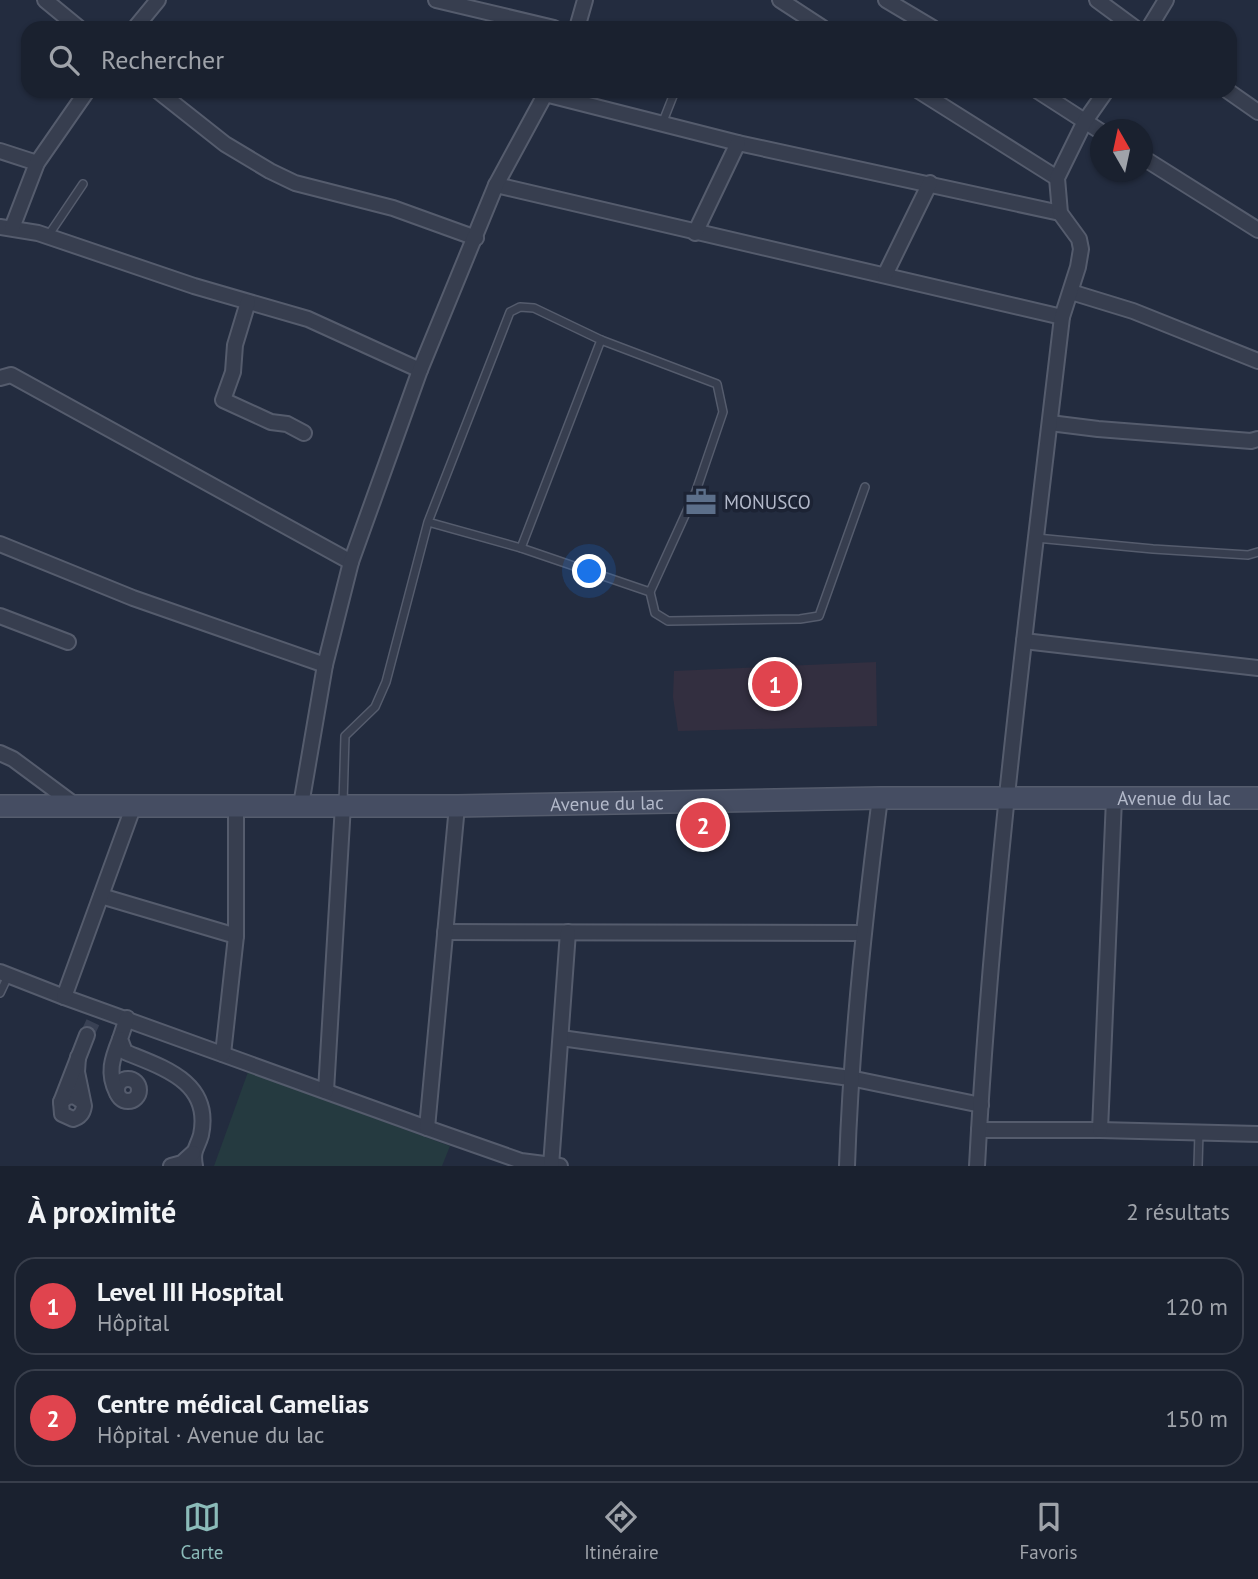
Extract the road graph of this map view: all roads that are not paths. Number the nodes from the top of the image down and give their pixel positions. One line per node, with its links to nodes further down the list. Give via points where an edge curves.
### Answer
1 (45, 0): 9 (street)
2 (158, 0): 10 (street)
3 (436, 0): 11 (street)
4 (585, 0): 12 (street)
5 (780, 0): 13 (street)
6 (1097, 0): 15 (street)
7 (1166, 0): 16 (street)
8 (890, 1): 14 (street)
9 (70, 21)
10 (141, 21)
11 (524, 21)
12 (579, 21)
13 (812, 21)
14 (922, 21)
15 (1126, 21)
16 (1153, 21)
17 (81, 98): 32 (street)
18 (167, 98): 43 (street, via 225,144 295,183 393,208)
19 (543, 98): 37 (street)
20 (568, 98): 28 (street)
21 (672, 98): 28 (lane)
22 (930, 98): 34 (street)
23 (1049, 98): 27 (street)
24 (1101, 98): 27 (street)
25 (1237, 98): 26 (street)
26 (1258, 112)
27 (1085, 121): 29 (street); 34 (street)
28 (662, 124): 30 (street)
29 (1090, 124)
30 (738, 143): 35 (street); 41 (street)
31 (0, 151): 32 (street)
32 (37, 163): 39 (street)
33 (1153, 164): 40 (street)
34 (1057, 178): 38 (street)
35 (930, 183): 38 (street); 44 (street)
36 (83, 184): 42 (lane)
37 (496, 185): 41 (street); 43 (street)
38 (1060, 213): 45 (street, via 1081,249)
39 (6, 228): 42 (street)
40 (1258, 230)
41 (695, 233): 44 (street)
42 (48, 236): 46 (street)
43 (476, 237): 50 (street)
44 (885, 275): 47 (street)
45 (1071, 292): 47 (street); 49 (street, via 1133,311)
46 (248, 302): 50 (street, via 308,319); 53 (street, via 223,400)
47 (1062, 317): 52 (street)
48 (601, 340): 56 (lane, via 534,308 510,312); 59 (lane); 62 (lane, via 717,384 723,412 696,491)
49 (1258, 361)
50 (421, 370): 61 (street)
51 (0, 378): 61 (street, via 11,375)
52 (1050, 422): 54 (street); 57 (street)
53 (304, 433)
54 (1258, 439)
55 (865, 487): 62 (lane, via 818,616 667,621 655,613)
56 (428, 523): 59 (lane); 77 (lane, via 386,682 375,707 345,736)
57 (1036, 538): 60 (lane, via 1167,550); 64 (street)
58 (0, 544): 66 (street, via 133,598)
59 (521, 548): 62 (lane)
60 (1258, 552)
61 (351, 562): 66 (street)
62 (650, 592)
63 (0, 616): 65 (street)
64 (1024, 640): 67 (street); 69 (street)
65 (68, 642)
66 (325, 665): 76 (street)
67 (1258, 668)
68 (0, 753): 73 (street)
69 (1008, 798): 71 (main road, Avenue du lac); 72 (main road, Avenue du lac); 96 (street, via 991,946)
70 (1258, 798): 72 (main road, Avenue du lac)
71 (880, 799): 79 (main road, Avenue du lac); 83 (street)
72 (1114, 799): 99 (street)
73 (75, 804): 74 (main road, Avenue du lac); 78 (main road, Avenue du lac)
74 (134, 805): 75 (main road, Avenue du lac); 80 (street)
75 (236, 805): 76 (main road, Avenue du lac); 84 (street)
76 (301, 805): 77 (main road, Avenue du lac)
77 (343, 805): 79 (main road, Avenue du lac); 95 (street)
78 (0, 806)
79 (457, 806): 81 (street)
80 (101, 895): 84 (street); 87 (street)
81 (445, 932): 82 (street); 97 (street)
82 (568, 932): 83 (street); 90 (street)
83 (863, 933): 94 (street)
84 (236, 936): 92 (street)
85 (4, 973): 86 (lane); 87 (street)
86 (0, 993)
87 (64, 997): 88 (street, via 96,1014)
88 (127, 1018): 91 (street); 92 (street)
89 (87, 1035): 93 (street)
90 (561, 1038): 94 (street); 104 (street)
91 (123, 1046): 91 (street, via 110,1068 111,1080 121,1099 132,1100 138,1092); 102 (street, via 173,1072 194,1089 201,1111 201,1135)
92 (223, 1054): 95 (street)
93 (78, 1057): 93 (street, via 83,1102 74,1096 61,1102)
94 (850, 1078): 96 (street); 106 (street)
95 (326, 1091): 97 (street)
96 (981, 1105): 98 (street)
97 (427, 1128): 104 (street)
98 (979, 1130): 99 (street); 107 (street)
99 (1100, 1130): 100 (street)
100 (1199, 1132): 101 (street); 108 (lane)
101 (1258, 1134)
102 (194, 1160): 103 (street)
103 (171, 1166)
104 (551, 1166): 105 (street)
105 (560, 1166)
106 (847, 1166)
107 (978, 1166)
108 (1198, 1166)

